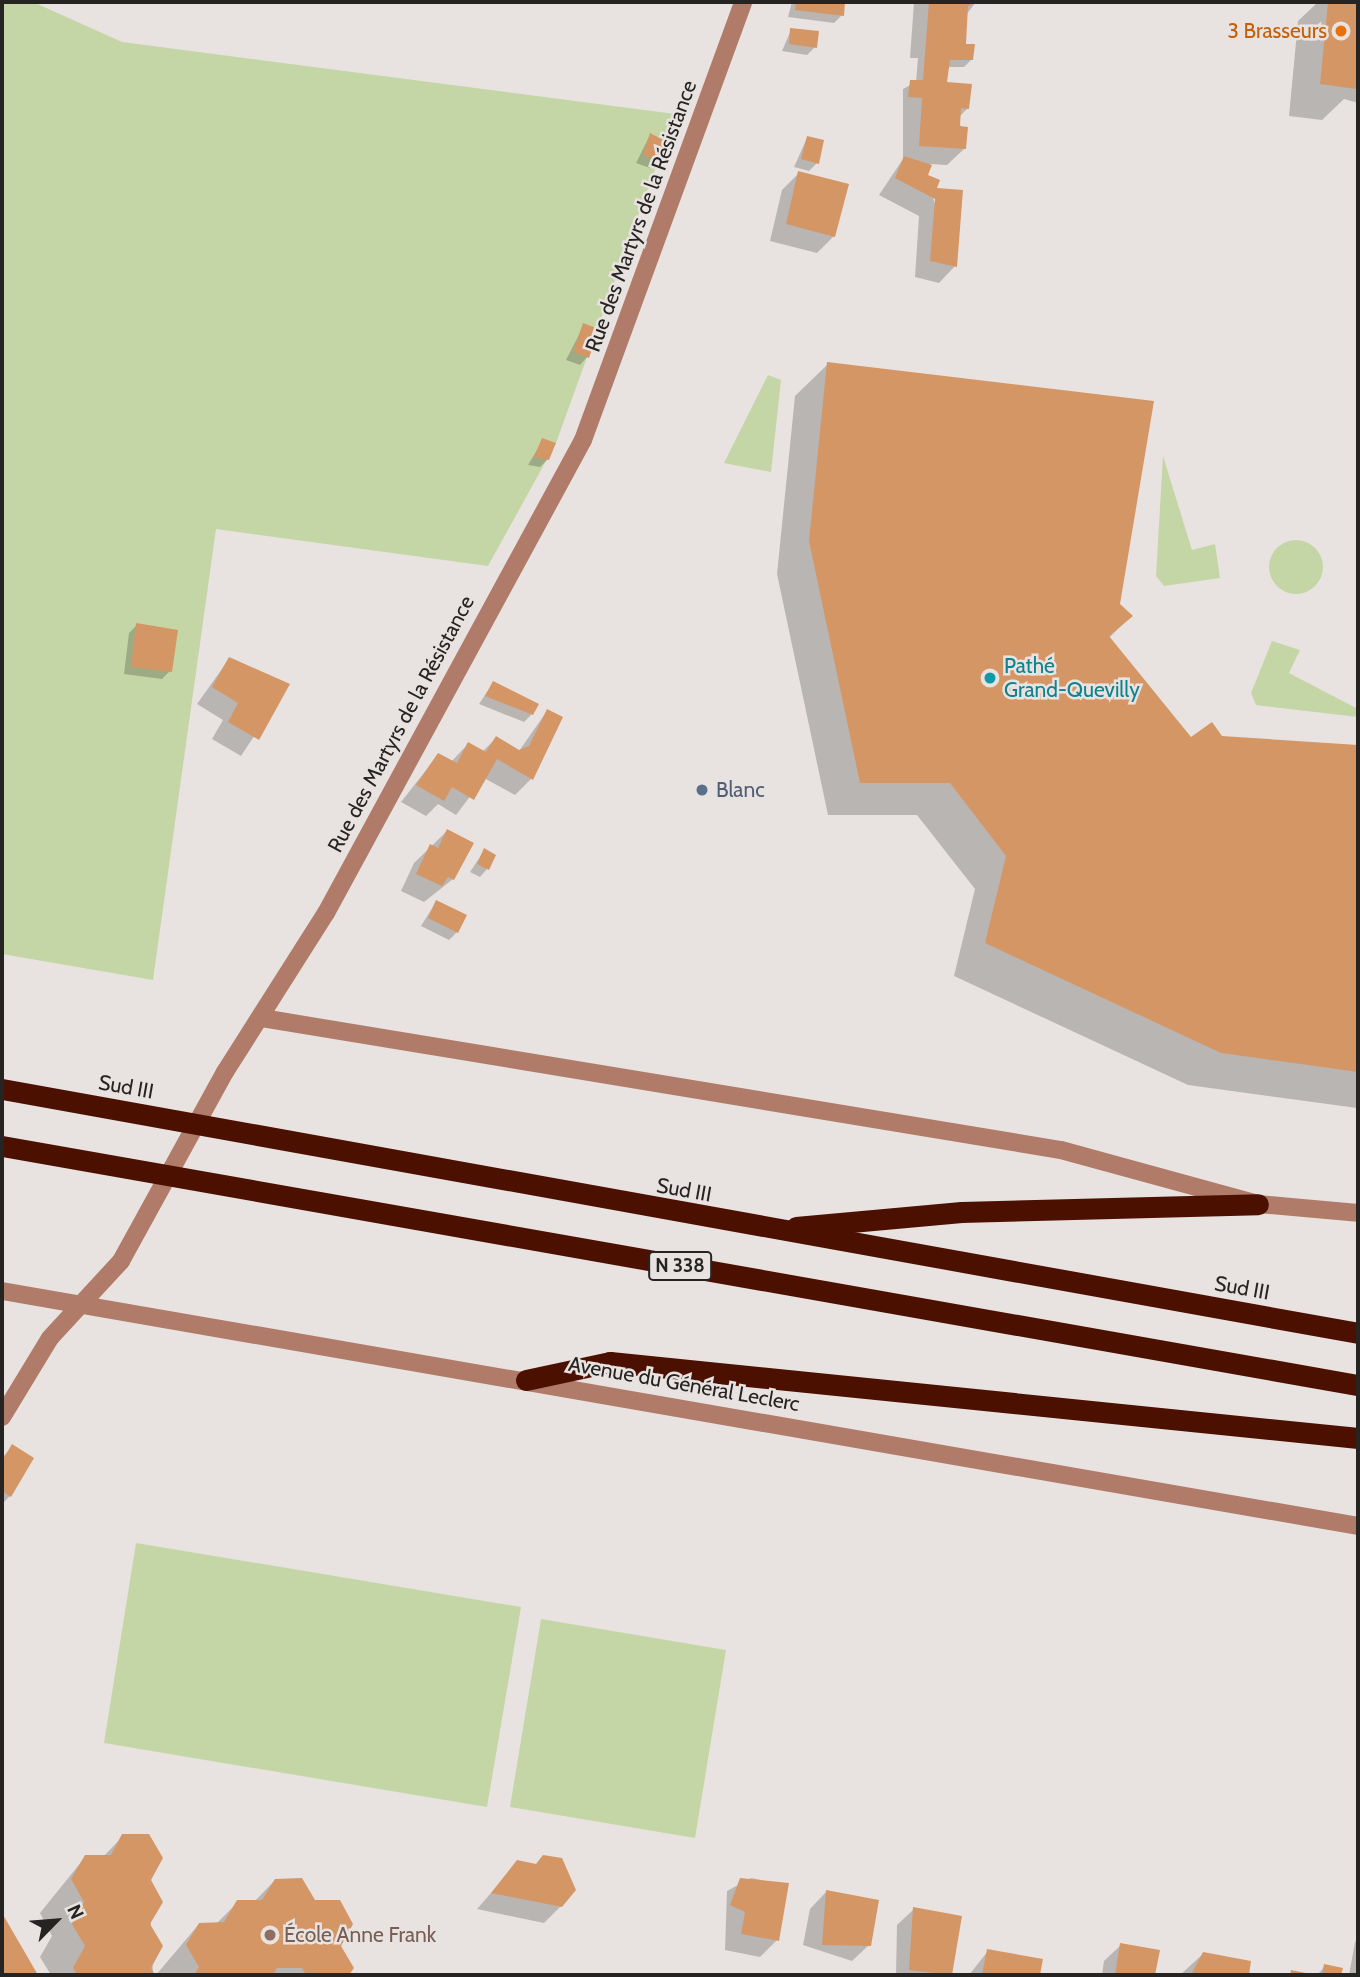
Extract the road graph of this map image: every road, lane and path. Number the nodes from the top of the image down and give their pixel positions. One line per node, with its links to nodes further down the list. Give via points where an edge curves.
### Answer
1 (743, 2): 2 (street, Rue des Martyrs de la Résistance, via 583,440 326,913)
2 (262, 1018): 5 (street, via 1061,1150); 9 (street, Rue des Martyrs de la Résistance, via 225,1072 136,1232)
3 (2, 1089): 7 (highway, Sud III / N 338)
4 (2, 1146): 12 (highway, N 338)
5 (1258, 1204): 6 (street); 7 (highway, via 961,1212)
6 (1358, 1213)
7 (766, 1230): 10 (highway, Sud III / N 338)
8 (2, 1291): 9 (street, Avenue du Général Leclerc)
9 (85, 1304): 11 (street, Avenue du Général Leclerc); 13 (street, Rue des Martyrs de la Résistance, via 50,1338)
10 (1358, 1333)
11 (526, 1380): 14 (highway, via 610,1362); 15 (street, Avenue du Général Leclerc)
12 (1358, 1385)
13 (2, 1417)
14 (1358, 1438)
15 (1358, 1526)

